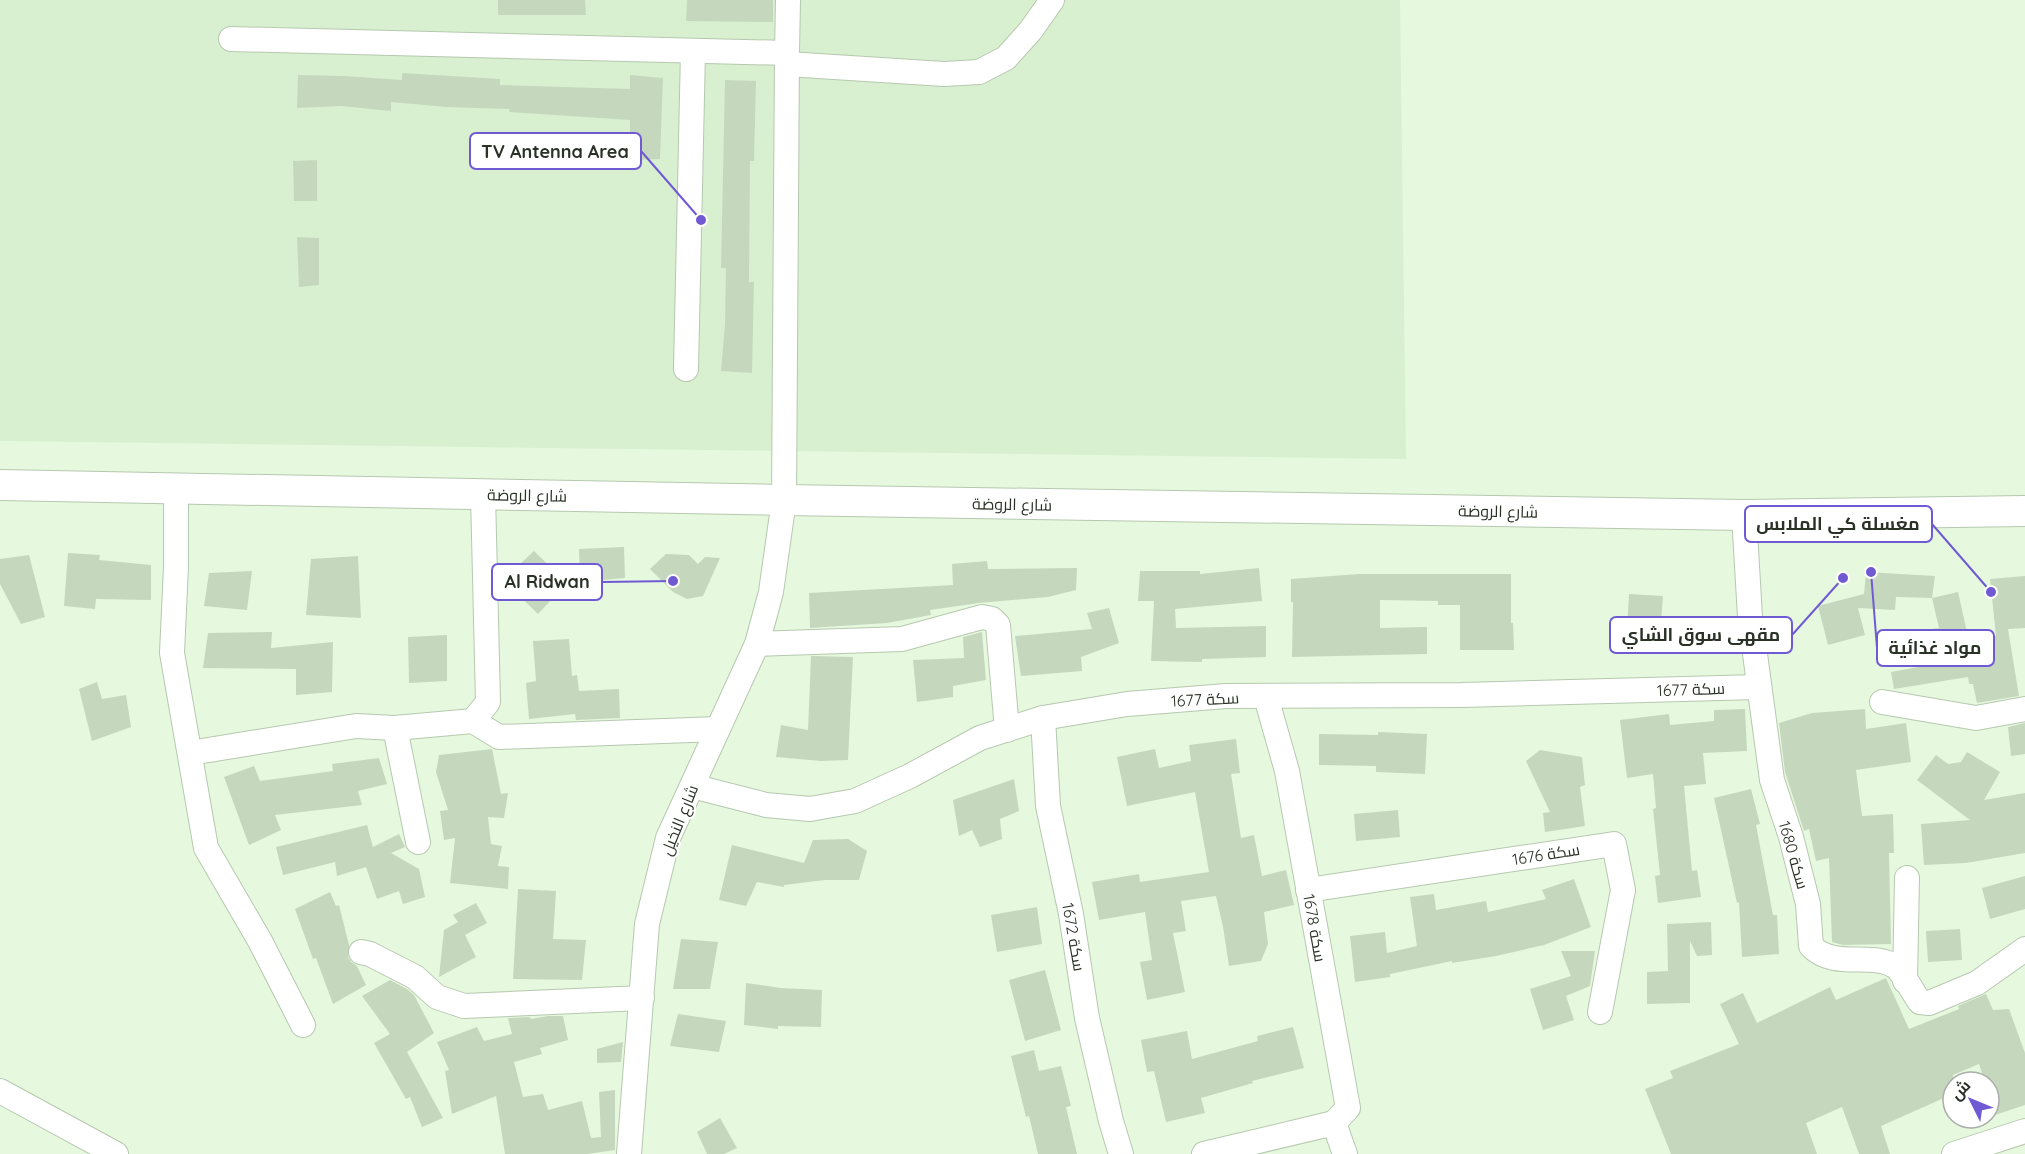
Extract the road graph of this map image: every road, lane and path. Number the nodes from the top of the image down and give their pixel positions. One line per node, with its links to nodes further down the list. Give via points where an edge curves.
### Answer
1 (788, 0): 5 (street, شارع النخيل)
2 (1052, 0): 5 (street, via 1006,58 979,72 944,74)
3 (231, 39): 4 (street)
4 (693, 51): 5 (street); 6 (street)
5 (787, 59): 10 (street, شارع النخيل)
6 (686, 369)
7 (0, 485): 8 (main road, شارع الروضة)
8 (176, 489): 9 (main road, شارع الروضة); 23 (street, via 172,653)
9 (483, 494): 10 (main road, شارع الروضة); 19 (street, via 488,702)
10 (784, 500): 12 (main road, شارع الروضة); 13 (street, شارع النخيل, via 771,592)
11 (2025, 511): 12 (main road, شارع الروضة)
12 (1743, 515): 14 (street, سكة 1680, via 1750,617)
13 (757, 644): 21 (street, شارع النخيل); 22 (street, via 902,639 982,617 992,619 998,625)
14 (1749, 687): 15 (street, سكة 1677); 30 (street, سكة 1680, via 1808,904 1811,946 1823,957 1884,962 1897,968)
15 (1266, 697): 18 (street, سكة 1677, via 1226,696 1127,704); 27 (street, سكة 1678, via 1287,771)
16 (1882, 702): 17 (street, via 1976,718)
17 (2025, 709)
18 (1043, 718): 22 (street, سكة 1677); 39 (street, سكة 1672, via 1048,806 1071,914 1087,1018)
19 (473, 721): 20 (street); 21 (street, via 499,737)
20 (394, 728): 23 (street, via 356,726); 25 (street)
21 (718, 729): 24 (street, شارع النخيل)
22 (1007, 730): 24 (street, سكة 1677, via 980,738 855,801 810,809 766,805)
23 (190, 753): 33 (street, via 206,848)
24 (692, 786): 31 (street, شارع النخيل, via 668,838 647,924)
25 (417, 842)
26 (1906, 878): 30 (street)
27 (1308, 890): 32 (street, سكة 1676, via 1614,844 1623,890); 35 (street, سكة 1678, via 1348,1108)
28 (2025, 949): 30 (street, سكة 1680, via 1977,983 1929,1003 1920,1002)
29 (361, 952): 31 (street, via 405,972 437,997 465,1006)
30 (1905, 981)
31 (642, 998): 38 (street, شارع النخيل)
32 (1600, 1012)
33 (303, 1025)
34 (0, 1091): 37 (street)
35 (1334, 1123): 40 (street); 41 (street)
36 (2025, 1131): 42 (street)
37 (116, 1154)
38 (629, 1154)
39 (1121, 1154)
40 (1204, 1154)
41 (1345, 1154)
42 (1954, 1154)

